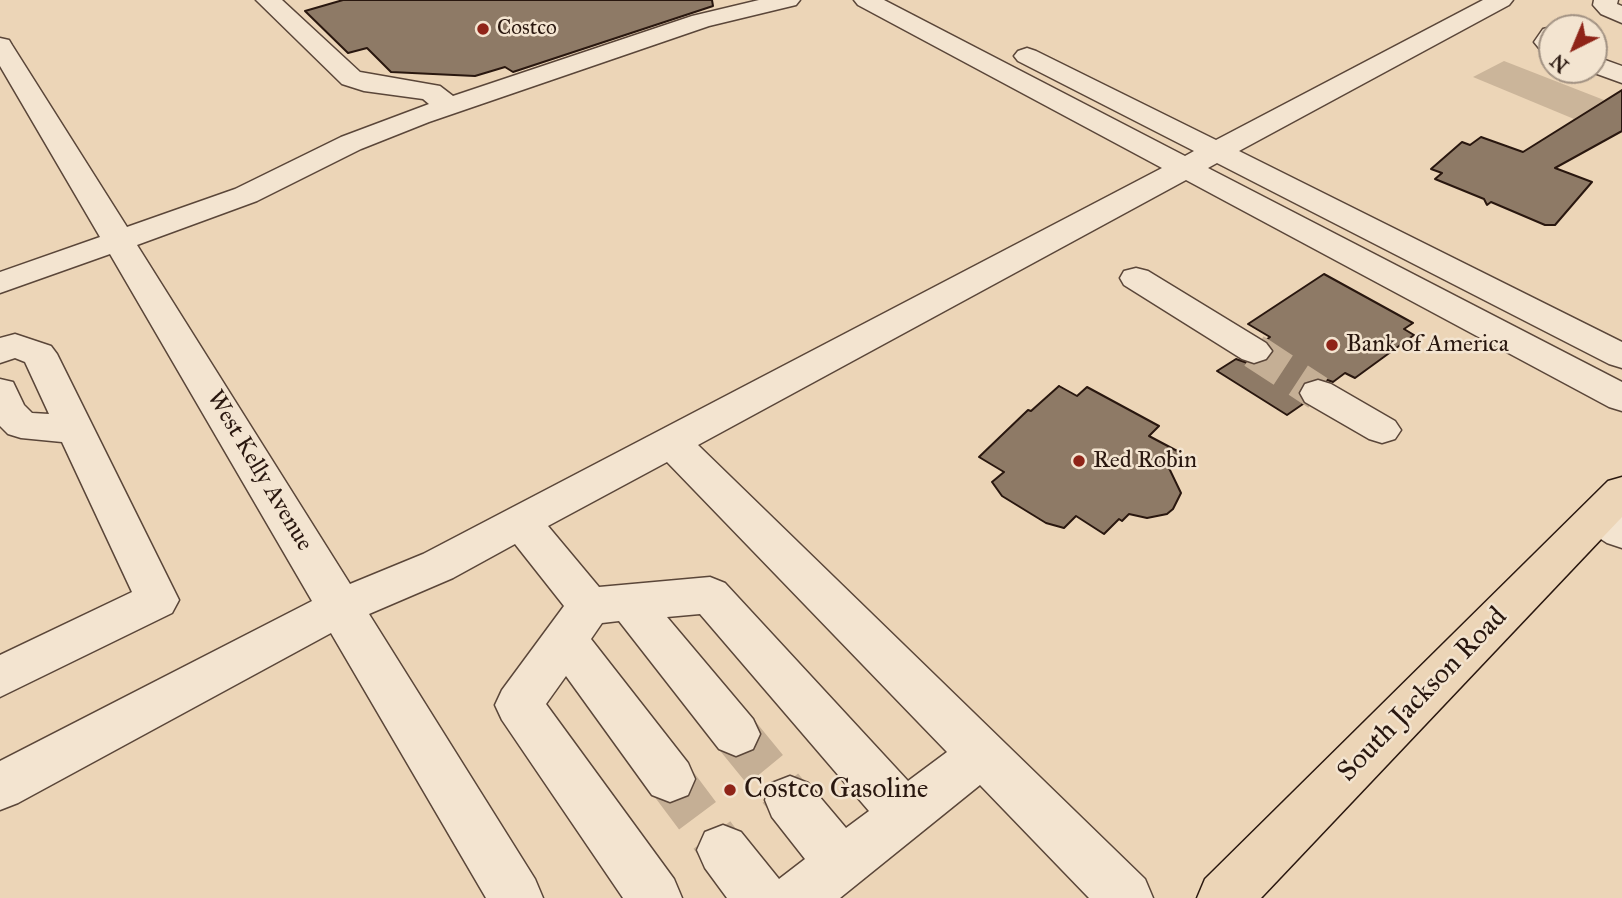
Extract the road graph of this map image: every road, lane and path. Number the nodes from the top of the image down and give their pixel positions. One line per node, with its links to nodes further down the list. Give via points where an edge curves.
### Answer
1 (268, 0): 9 (street, via 351,78 430,92)
2 (788, 0): 9 (street, via 701,21)
3 (866, 0): 11 (street)
4 (916, 0): 10 (street)
5 (1501, 0): 10 (street)
6 (1606, 0): 7 (street, via 1605,5)
7 (1622, 16)
8 (0, 45): 12 (street, West Kelly Avenue)
9 (449, 106): 12 (street, via 384,128 246,195)
10 (1217, 151): 11 (street); 17 (street)
11 (1184, 169): 20 (street); 23 (street)
12 (120, 241): 14 (street); 26 (street, West Kelly Avenue)
13 (1136, 278): 16 (street)
14 (0, 283)
15 (0, 351): 21 (street, via 15,345 39,354)
16 (1254, 351)
17 (1622, 356)
18 (0, 391): 21 (street, via 8,411 21,425)
19 (1318, 393): 22 (street)
20 (1622, 398)
21 (75, 430): 28 (street, via 156,600)
22 (1382, 430)
23 (671, 442): 25 (street); 30 (street)
24 (1614, 514): 42 (main road, South Jackson Road)
25 (521, 522): 26 (street, via 438,566); 27 (street)
26 (341, 607): 32 (street); 37 (street, West Kelly Avenue)
27 (594, 616): 29 (street); 31 (street); 34 (street, via 710,595); 38 (street, via 519,705)
28 (0, 677)
29 (736, 734)
30 (982, 754): 34 (street); 41 (street)
31 (670, 779)
32 (0, 787)
33 (790, 800): 36 (street)
34 (905, 815): 36 (street)
35 (723, 850): 39 (street)
36 (842, 864): 40 (street)
37 (516, 898)
38 (655, 898)
39 (760, 898)
40 (798, 898)
41 (1126, 898)
42 (1224, 898)

